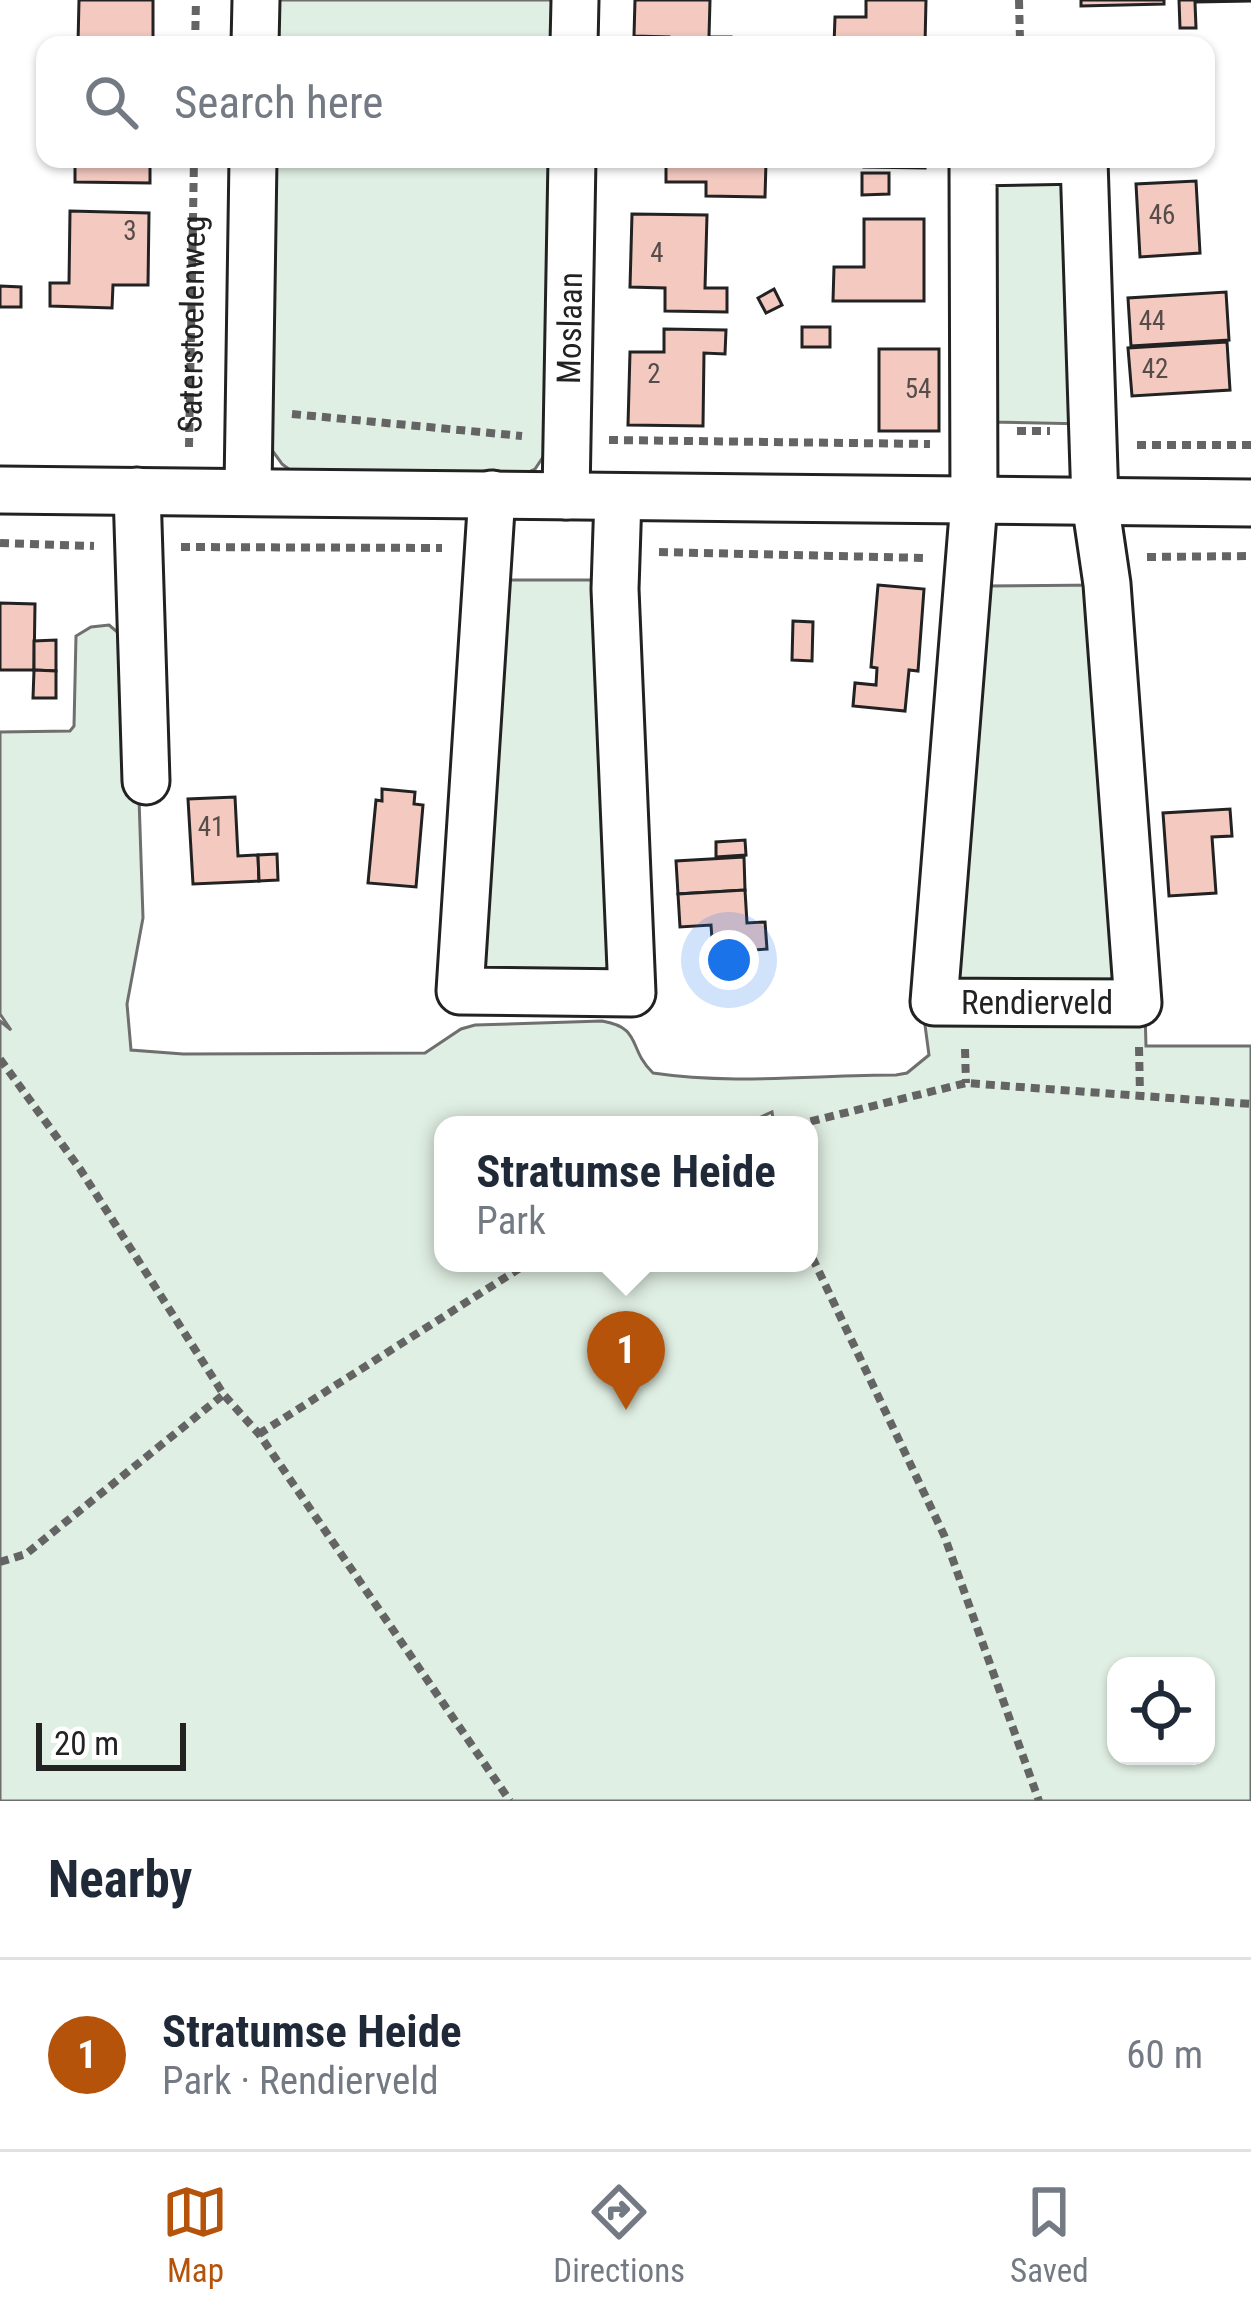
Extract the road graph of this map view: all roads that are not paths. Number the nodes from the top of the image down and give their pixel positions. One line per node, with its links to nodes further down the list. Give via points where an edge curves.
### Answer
1 (256, 0): 3 (street)
2 (575, 0): 4 (street)
3 (255, 36)
4 (574, 36)
5 (253, 168): 9 (street, Saterstoelenweg)
6 (572, 168): 13 (street, Moslaan)
7 (973, 168): 15 (street, Rendierveld)
8 (1084, 168): 16 (street, Rendierveld)
9 (248, 489): 11 (street); 12 (street)
10 (0, 490): 11 (street)
11 (137, 491): 18 (street)
12 (492, 494): 13 (street); 14 (street, via 460,991 632,993)
13 (566, 496): 14 (street)
14 (618, 497): 15 (street)
15 (974, 502): 16 (street); 16 (street, Rendierveld, via 934,1002 1138,1003)
16 (1095, 502): 17 (street)
17 (1251, 502)
18 (146, 781)

